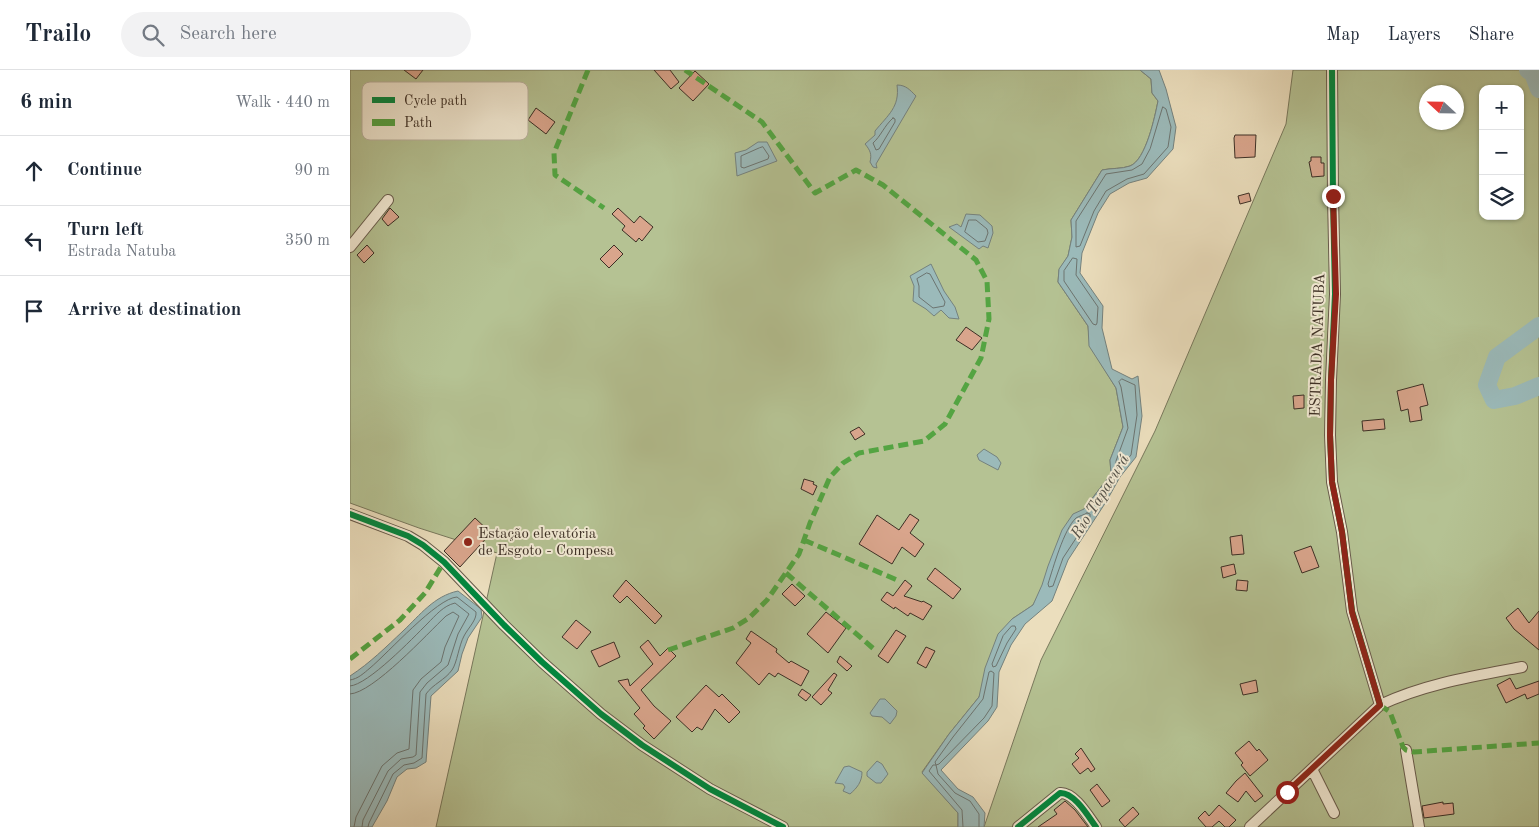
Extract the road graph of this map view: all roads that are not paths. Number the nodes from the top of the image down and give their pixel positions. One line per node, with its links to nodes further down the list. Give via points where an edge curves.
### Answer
1 (1332, 70): 6 (street, ESTRADA NATUBA, via 1336,294 1331,380 1332,482 1352,612)
2 (388, 200): 3 (street)
3 (350, 247)
4 (350, 514): 11 (street, via 423,545 444,562 542,662 601,714 710,789)
5 (1522, 667): 6 (street, via 1470,676 1399,696)
6 (1380, 705): 8 (street)
7 (1406, 750): 15 (street)
8 (1312, 769): 9 (street); 14 (street)
9 (1334, 813)
10 (1030, 824): 12 (street); 13 (street, via 1064,792 1071,795)
11 (783, 827)
12 (1018, 827)
13 (1096, 827)
14 (1250, 827)
15 (1419, 827)

